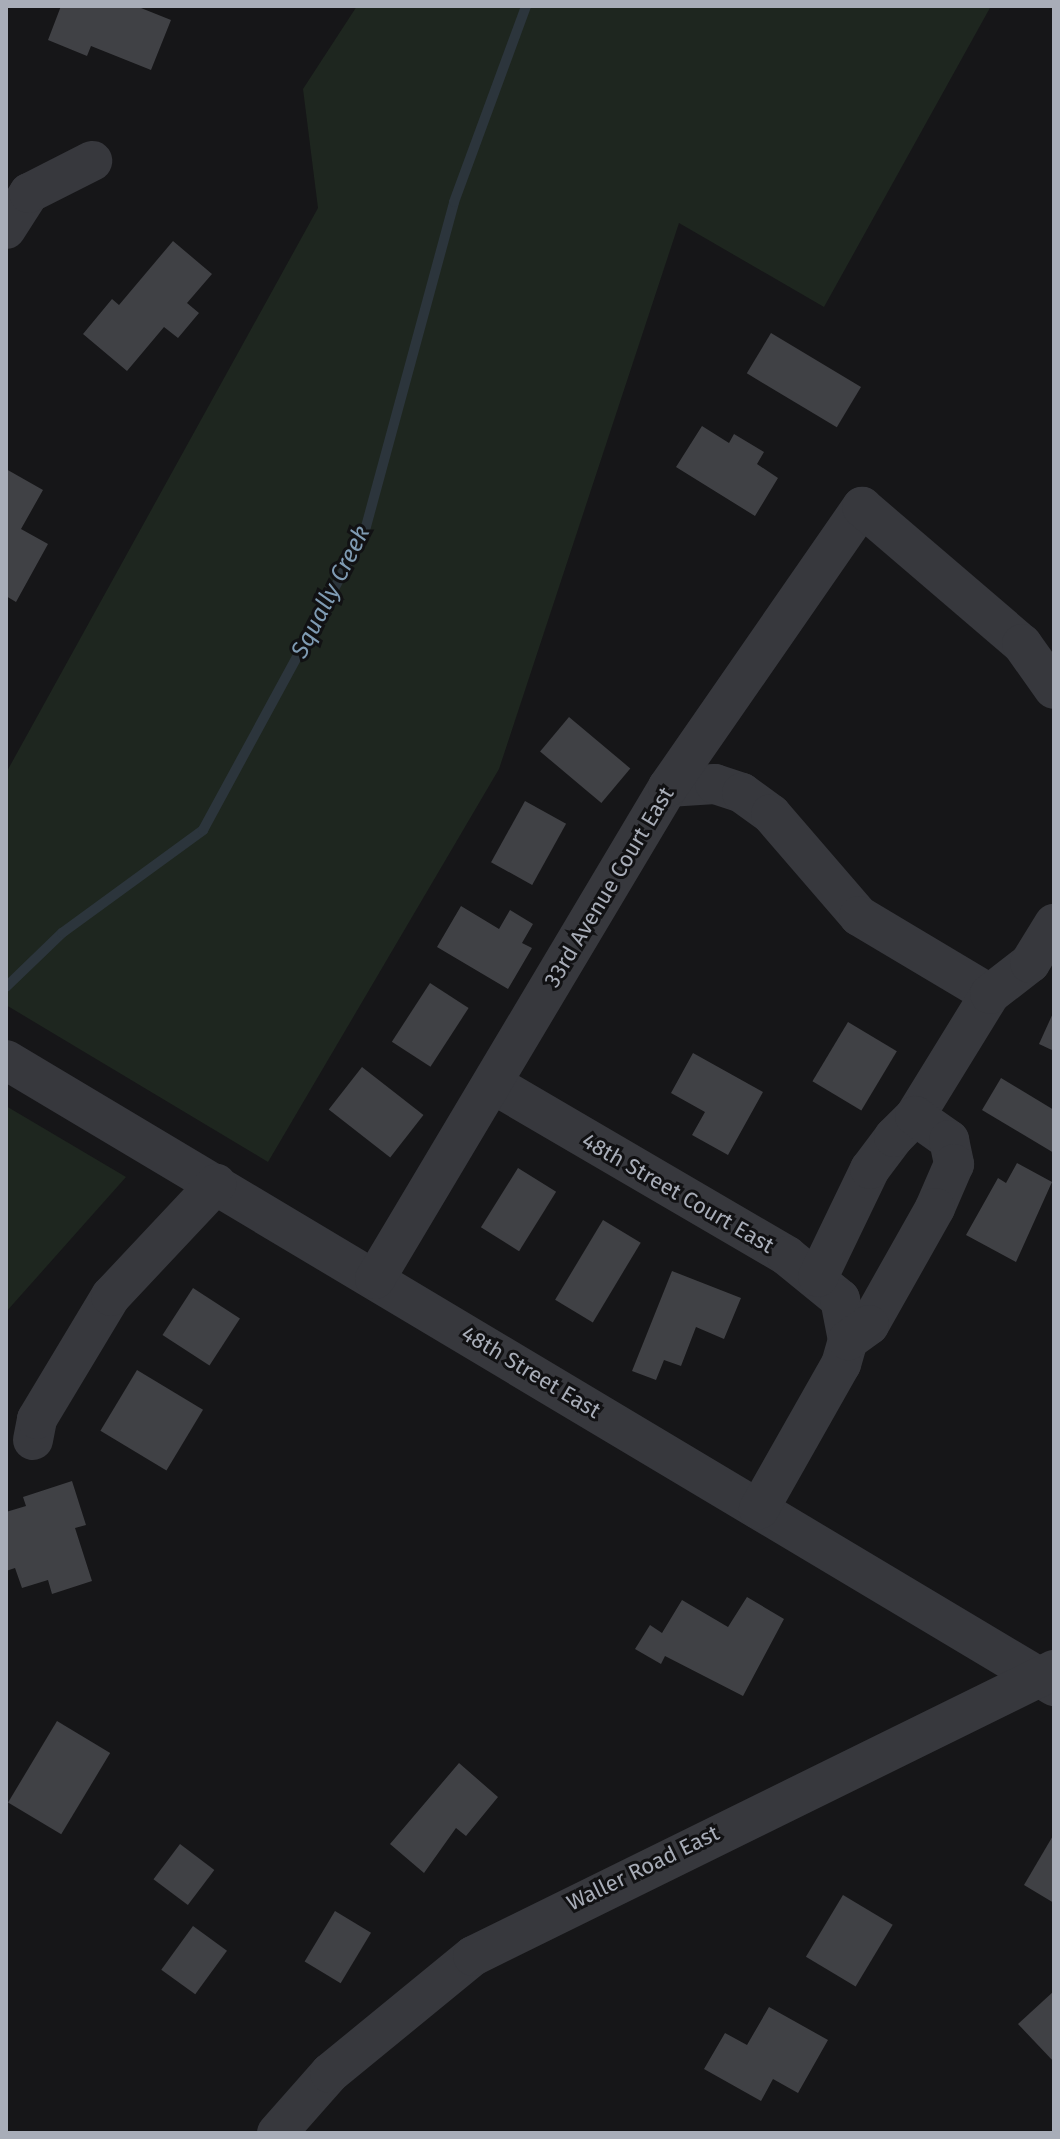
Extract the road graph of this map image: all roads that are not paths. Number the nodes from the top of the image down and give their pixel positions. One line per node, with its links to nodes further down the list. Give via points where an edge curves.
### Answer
1 (92, 161): 2 (street, via 29,193)
2 (6, 229)
3 (1054, 689): 4 (street, 33rd Avenue Court East, via 1022,644 862,507)
4 (668, 787): 6 (street, via 715,784 742,793 771,814 859,916); 8 (street, 33rd Avenue Court East)
5 (1054, 924): 6 (street, via 1030,963)
6 (990, 994): 9 (street)
7 (6, 1060): 10 (street, 48th Street East)
8 (493, 1084): 11 (street, 48th Street Court East); 12 (street, 33rd Avenue Court East)
9 (915, 1116): 11 (street, via 870,1169); 13 (street, via 949,1140 954,1164 869,1325)
10 (204, 1176): 12 (street, 48th Street East); 14 (street, via 111,1296 37,1419)
11 (818, 1277): 13 (street, 48th Street Court East)
12 (375, 1279): 15 (street, 48th Street East)
13 (848, 1329): 15 (street, via 831,1388)
14 (33, 1440)
15 (759, 1509): 16 (street, 48th Street East)
16 (1049, 1678): 17 (street, Waller Road East, via 473,1956 340,2065)
17 (277, 2133)

